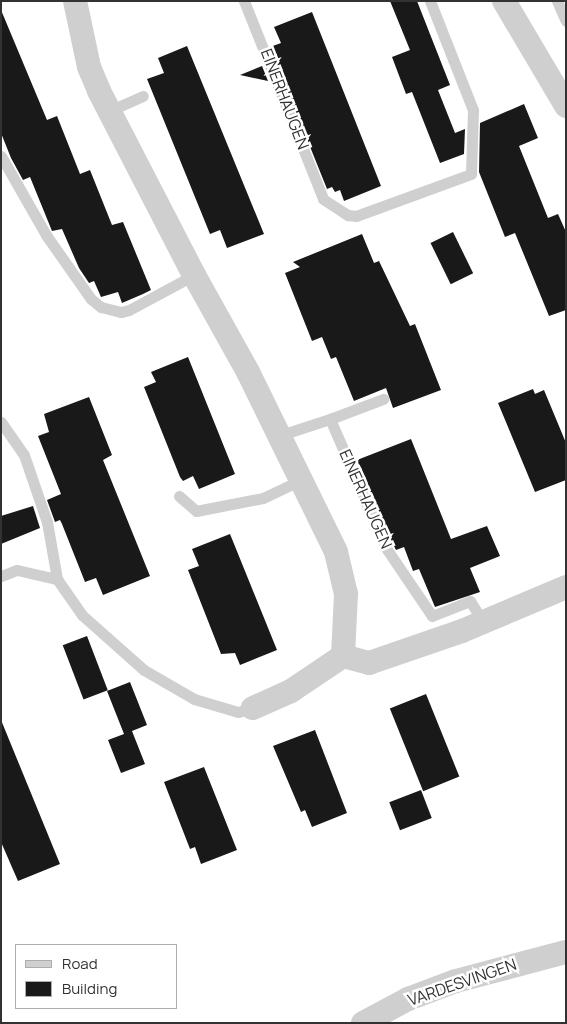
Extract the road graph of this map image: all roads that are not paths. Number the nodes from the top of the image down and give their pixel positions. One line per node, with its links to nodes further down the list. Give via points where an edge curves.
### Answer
1 (75, 1): 9 (street, via 88,67)
2 (244, 1): 3 (lane, EINERHAUGEN, via 323,199 348,215 356,216 471,174 473,110)
3 (430, 1)
4 (504, 1): 8 (street)
5 (557, 1): 6 (lane)
6 (566, 21)
7 (143, 96): 9 (lane)
8 (566, 106)
9 (109, 111): 11 (street)
10 (1, 156): 11 (lane, via 46,235 91,299 101,308 121,312 129,310)
11 (194, 276): 15 (street)
12 (383, 400): 13 (lane)
13 (330, 419): 15 (lane); 21 (lane, EINERHAUGEN, via 386,548 432,616 470,601)
14 (1, 422): 19 (lane, via 24,455 47,522)
15 (281, 435): 16 (street)
16 (303, 480): 17 (lane, via 263,498 196,512); 22 (street, via 336,552 346,594)
17 (179, 496)
18 (1, 576): 19 (lane, via 17,570)
19 (57, 579): 23 (lane, via 82,615 144,670 194,699 238,712)
20 (566, 587): 21 (street)
21 (472, 626): 22 (street, via 370,663)
22 (343, 656): 23 (street, via 291,691)
23 (253, 708)
24 (566, 952): 25 (street, VARDESVINGEN, via 456,981)
25 (362, 1023)

